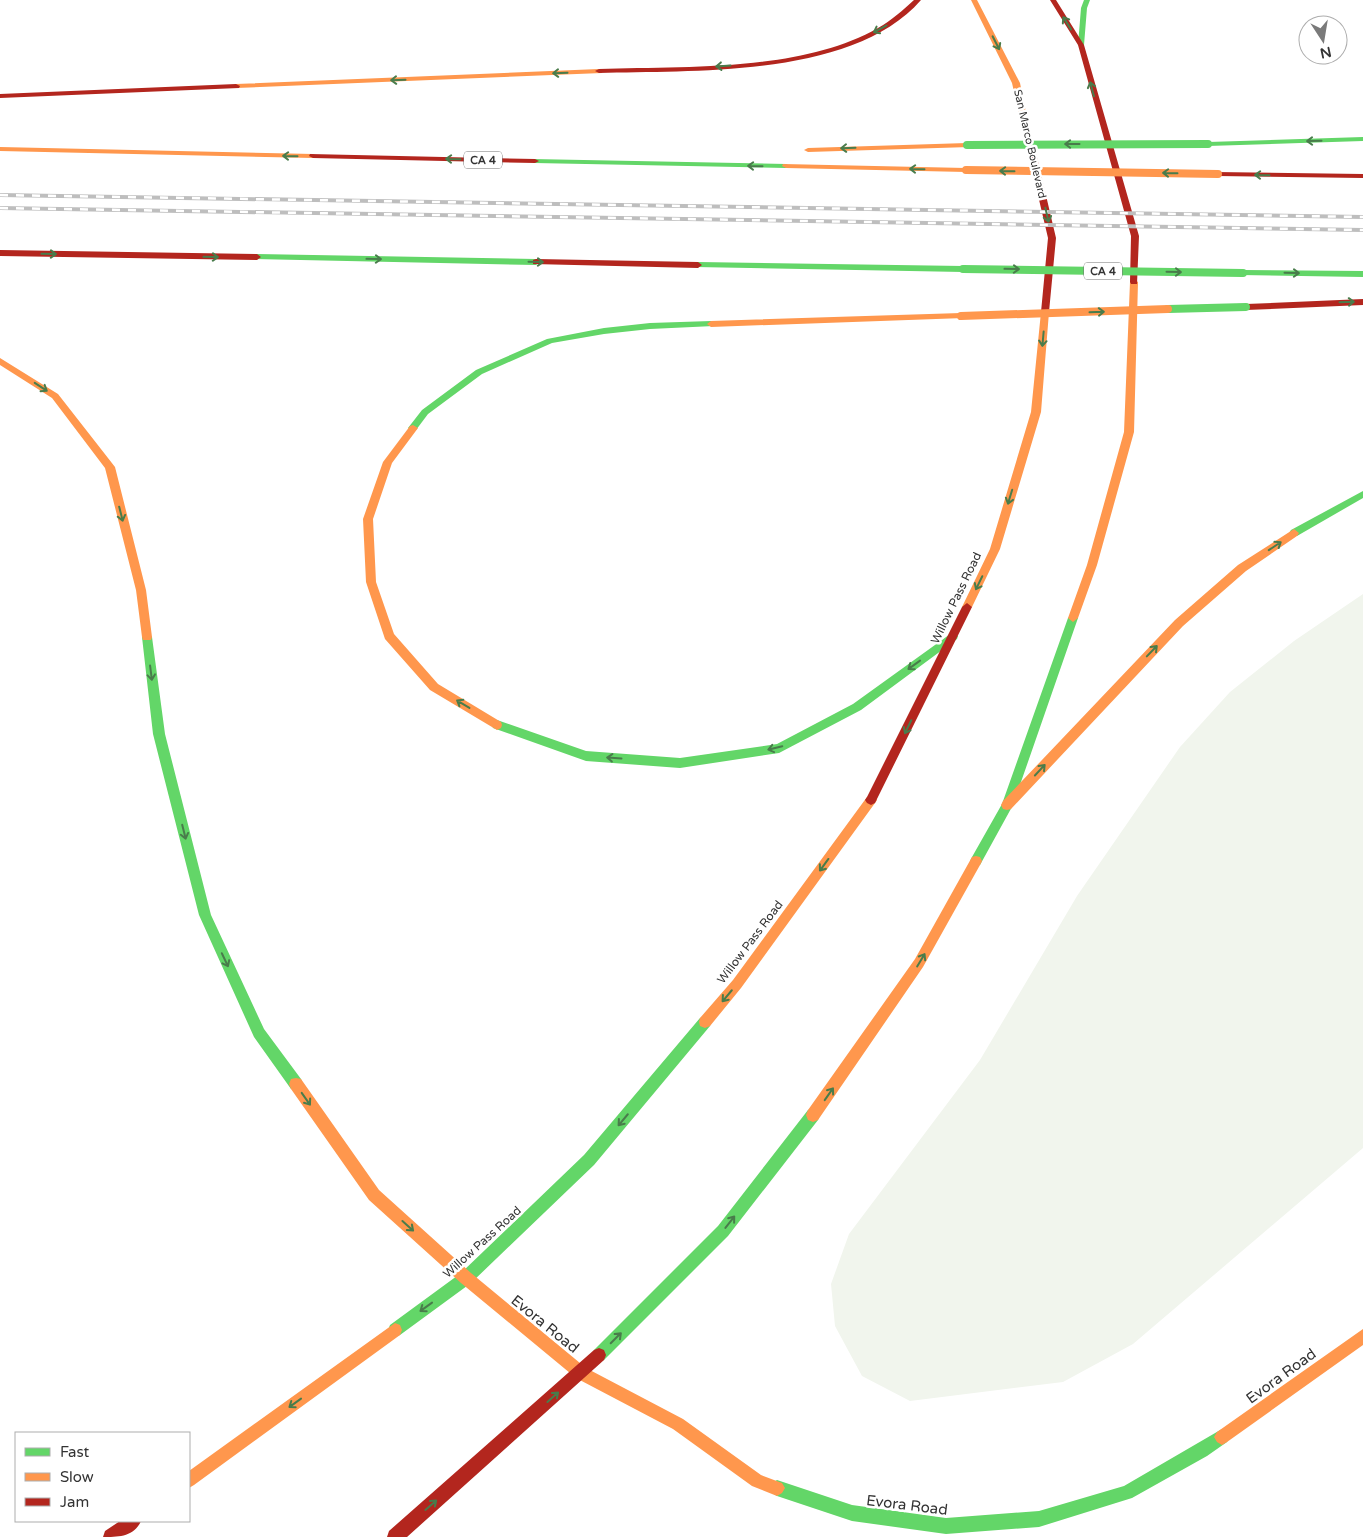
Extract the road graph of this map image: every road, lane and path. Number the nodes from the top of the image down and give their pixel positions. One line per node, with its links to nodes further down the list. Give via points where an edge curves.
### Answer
1 (918, 0): 6 (main road, one-way to 6, via 910,10 884,28 853,42 770,62)
2 (974, 0): 13 (main road, San Marco Boulevard, one-way to 13, via 1016,83)
3 (1053, 0): 5 (main road, one-way to 3)
4 (1088, 0): 5 (main road, via 1084,8)
5 (1081, 45): 20 (main road, one-way to 5, via 1092,565 1129,432 1135,236)
6 (0, 96)
7 (1363, 139): 9 (main road, one-way to 9, bridge)
8 (0, 149): 11 (main road, CA 4, one-way to 8)
9 (798, 150)
10 (709, 152): 11 (main road)
11 (472, 160): 12 (main road, CA 4, one-way to 11, bridge)
12 (1363, 176)
13 (1052, 238): 19 (main road, Willow Pass Road, one-way to 19, via 1036,412 995,549)
14 (0, 253): 15 (main road, CA 4, one-way to 15, bridge)
15 (1363, 274)
16 (1363, 302): 19 (main road, one-way to 16, bridge, via 857,707 779,748 680,764 586,756 499,726 434,687 389,636 371,582 368,519 388,462 425,412 479,372 550,341 604,330 650,326)
17 (0, 360): 21 (main road, Evora Road, one-way to 21, via 55,396 110,467 141,590 159,734 205,915 259,1033 374,1194)
18 (1363, 494): 20 (main road, one-way to 18, via 1179,623 1242,568 1308,524)
19 (953, 636): 21 (main road, Willow Pass Road, one-way to 21, via 872,800 737,984 589,1160)
20 (1007, 806): 23 (main road, one-way to 20, via 723,1231 823,1103 919,963)
21 (466, 1278): 23 (main road, Evora Road); 24 (main road, Willow Pass Road, one-way to 24)
22 (1363, 1336): 23 (main road, Evora Road, via 1202,1451 1127,1493 1038,1519 946,1526 852,1513 757,1481 678,1424)
23 (581, 1372): 27 (main road, one-way to 23)
24 (190, 1479)
25 (132, 1522): 26 (main road)
26 (111, 1537)
27 (395, 1537)

